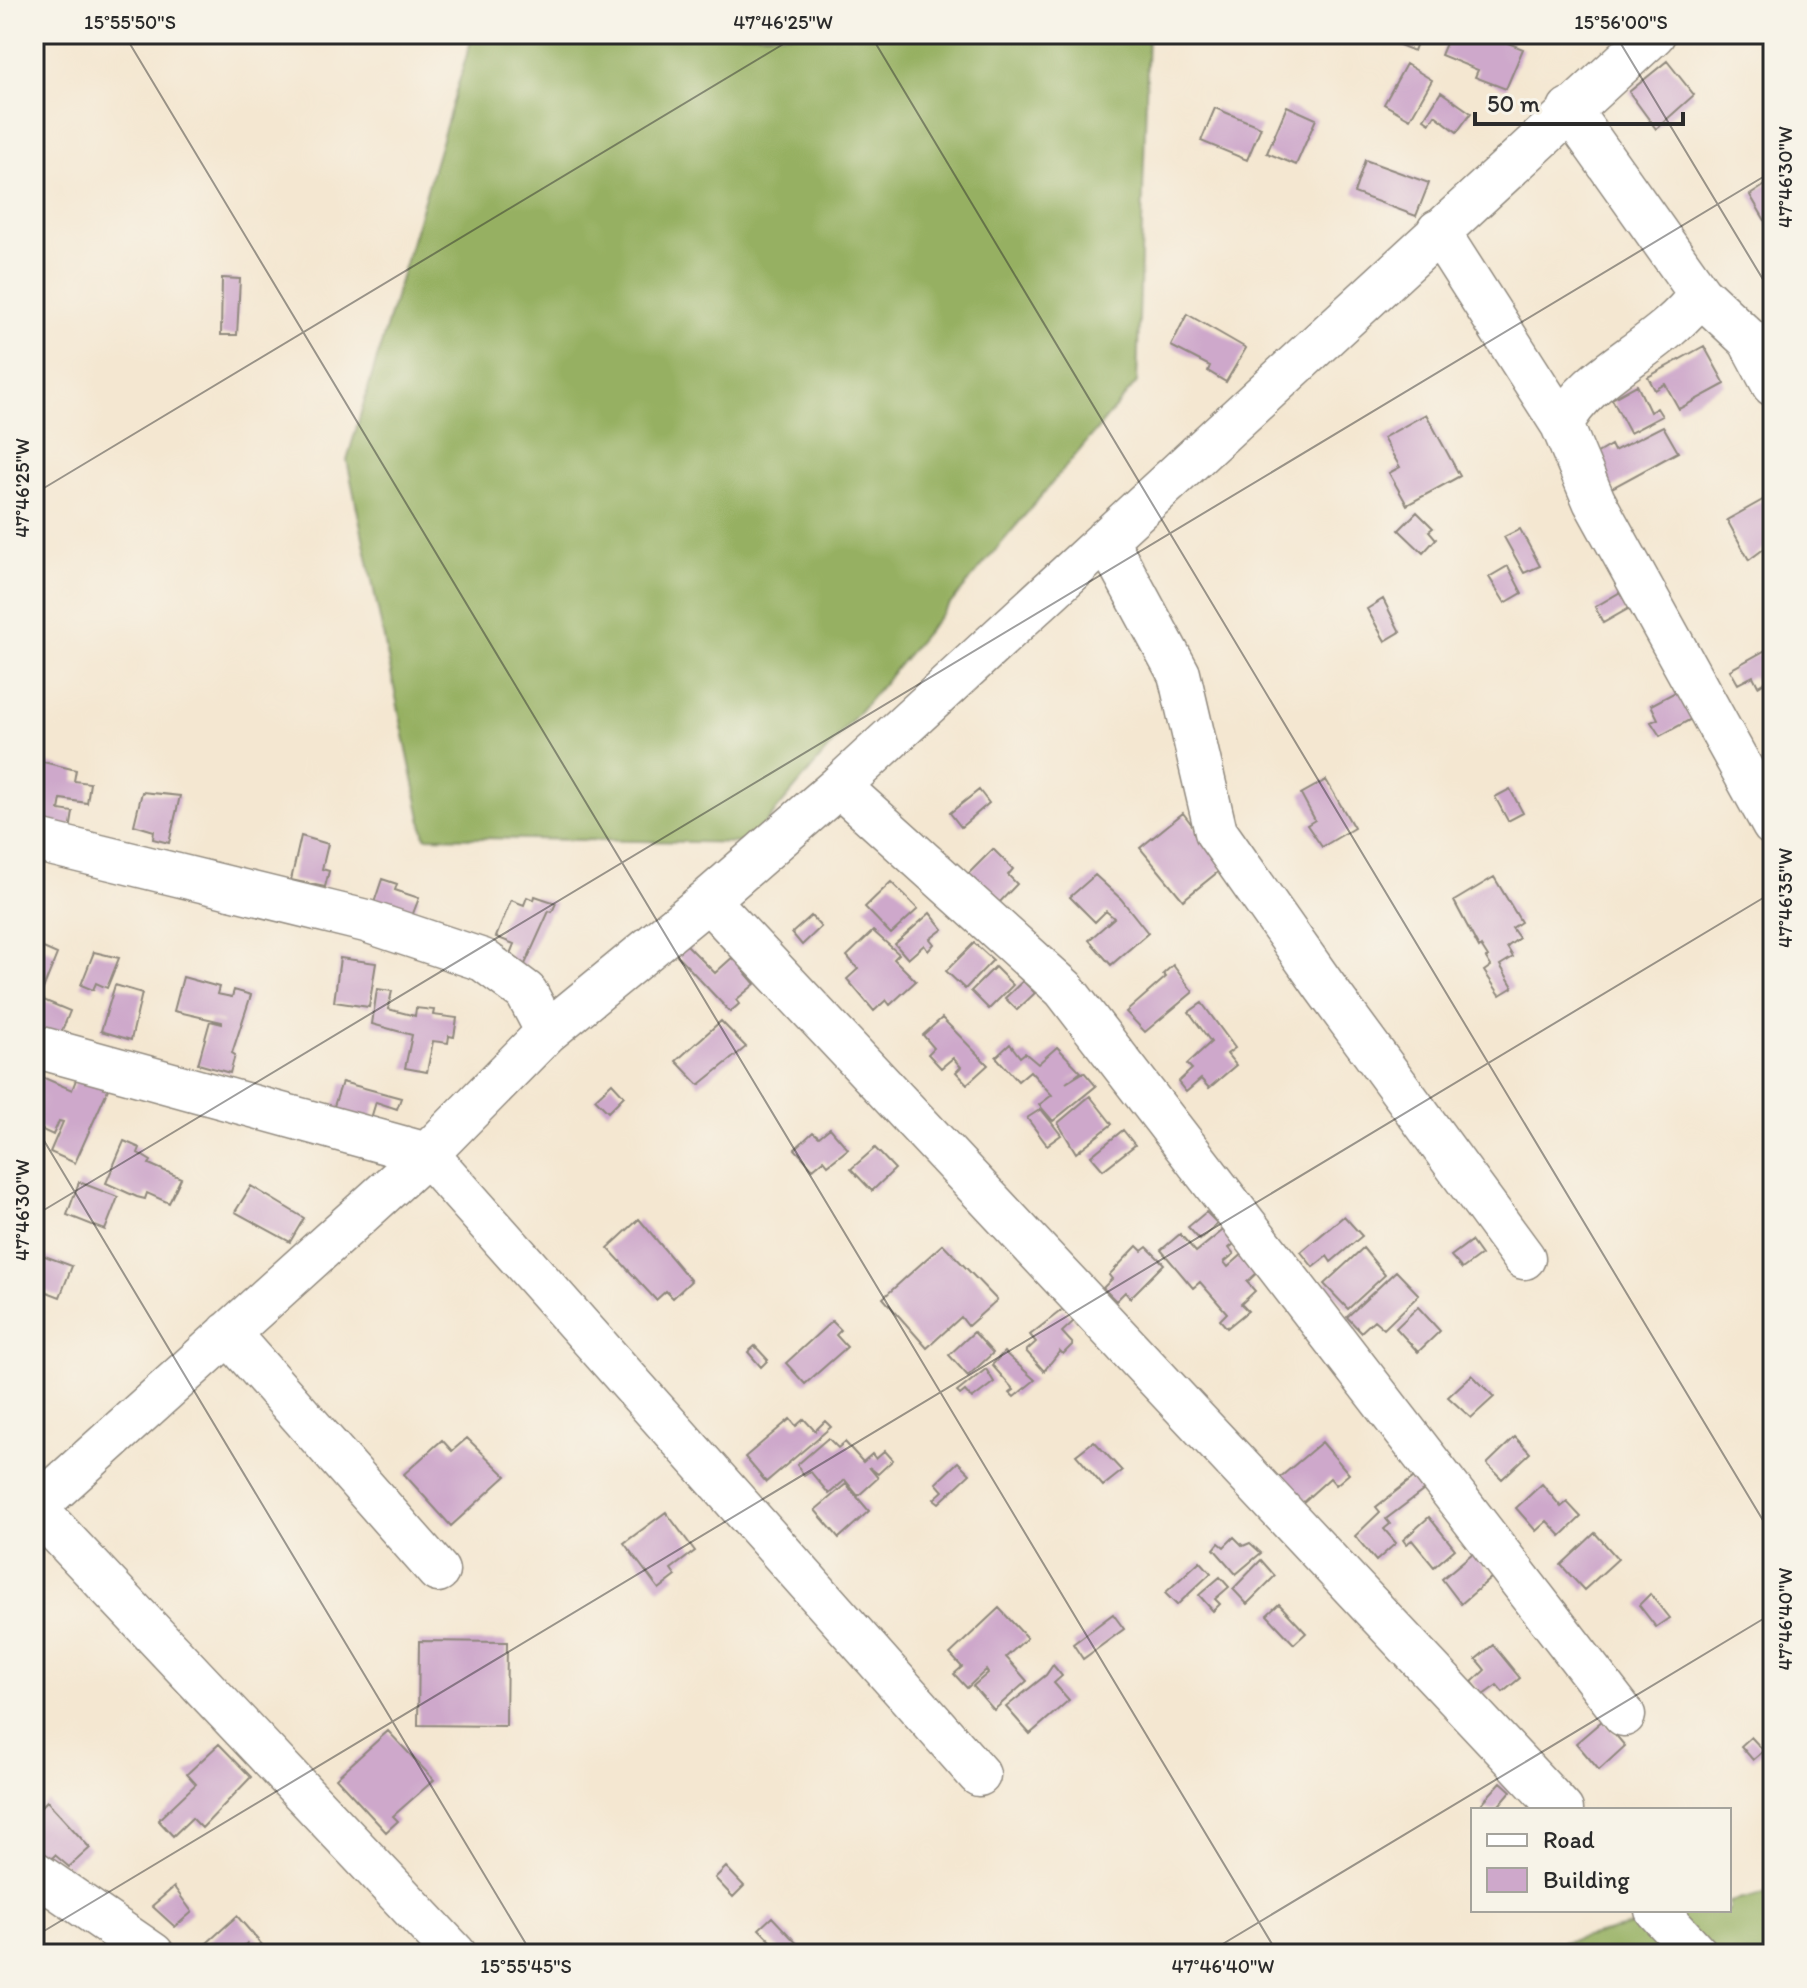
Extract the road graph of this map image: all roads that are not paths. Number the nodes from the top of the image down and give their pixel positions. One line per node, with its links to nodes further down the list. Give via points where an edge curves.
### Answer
1 (1654, 34): 2 (street)
2 (1569, 109): 3 (street); 4 (street)
3 (1438, 231): 6 (street); 7 (street)
4 (1700, 294): 5 (street, via 1749,340); 6 (street, via 1665,334 1584,393)
5 (1773, 385)
6 (1562, 425): 9 (street, via 1594,501)
7 (1106, 539): 8 (street); 15 (street, via 1179,674 1216,832)
8 (839, 786): 11 (street); 19 (street, via 1064,989)
9 (1773, 825)
10 (34, 840): 12 (street, via 366,921 483,960 526,992)
11 (708, 900): 12 (street); 21 (street)
12 (547, 1032): 14 (street)
13 (34, 1046): 14 (street)
14 (427, 1154): 16 (street); 20 (street)
15 (1524, 1258)
16 (228, 1333): 17 (street); 18 (street)
17 (34, 1508): 25 (street)
18 (438, 1571)
19 (1624, 1715)
20 (979, 1775)
21 (1560, 1808)
22 (34, 1872): 24 (street)
23 (1658, 1912): 26 (street)
24 (153, 1954)
25 (455, 1954)
26 (1697, 1954)

